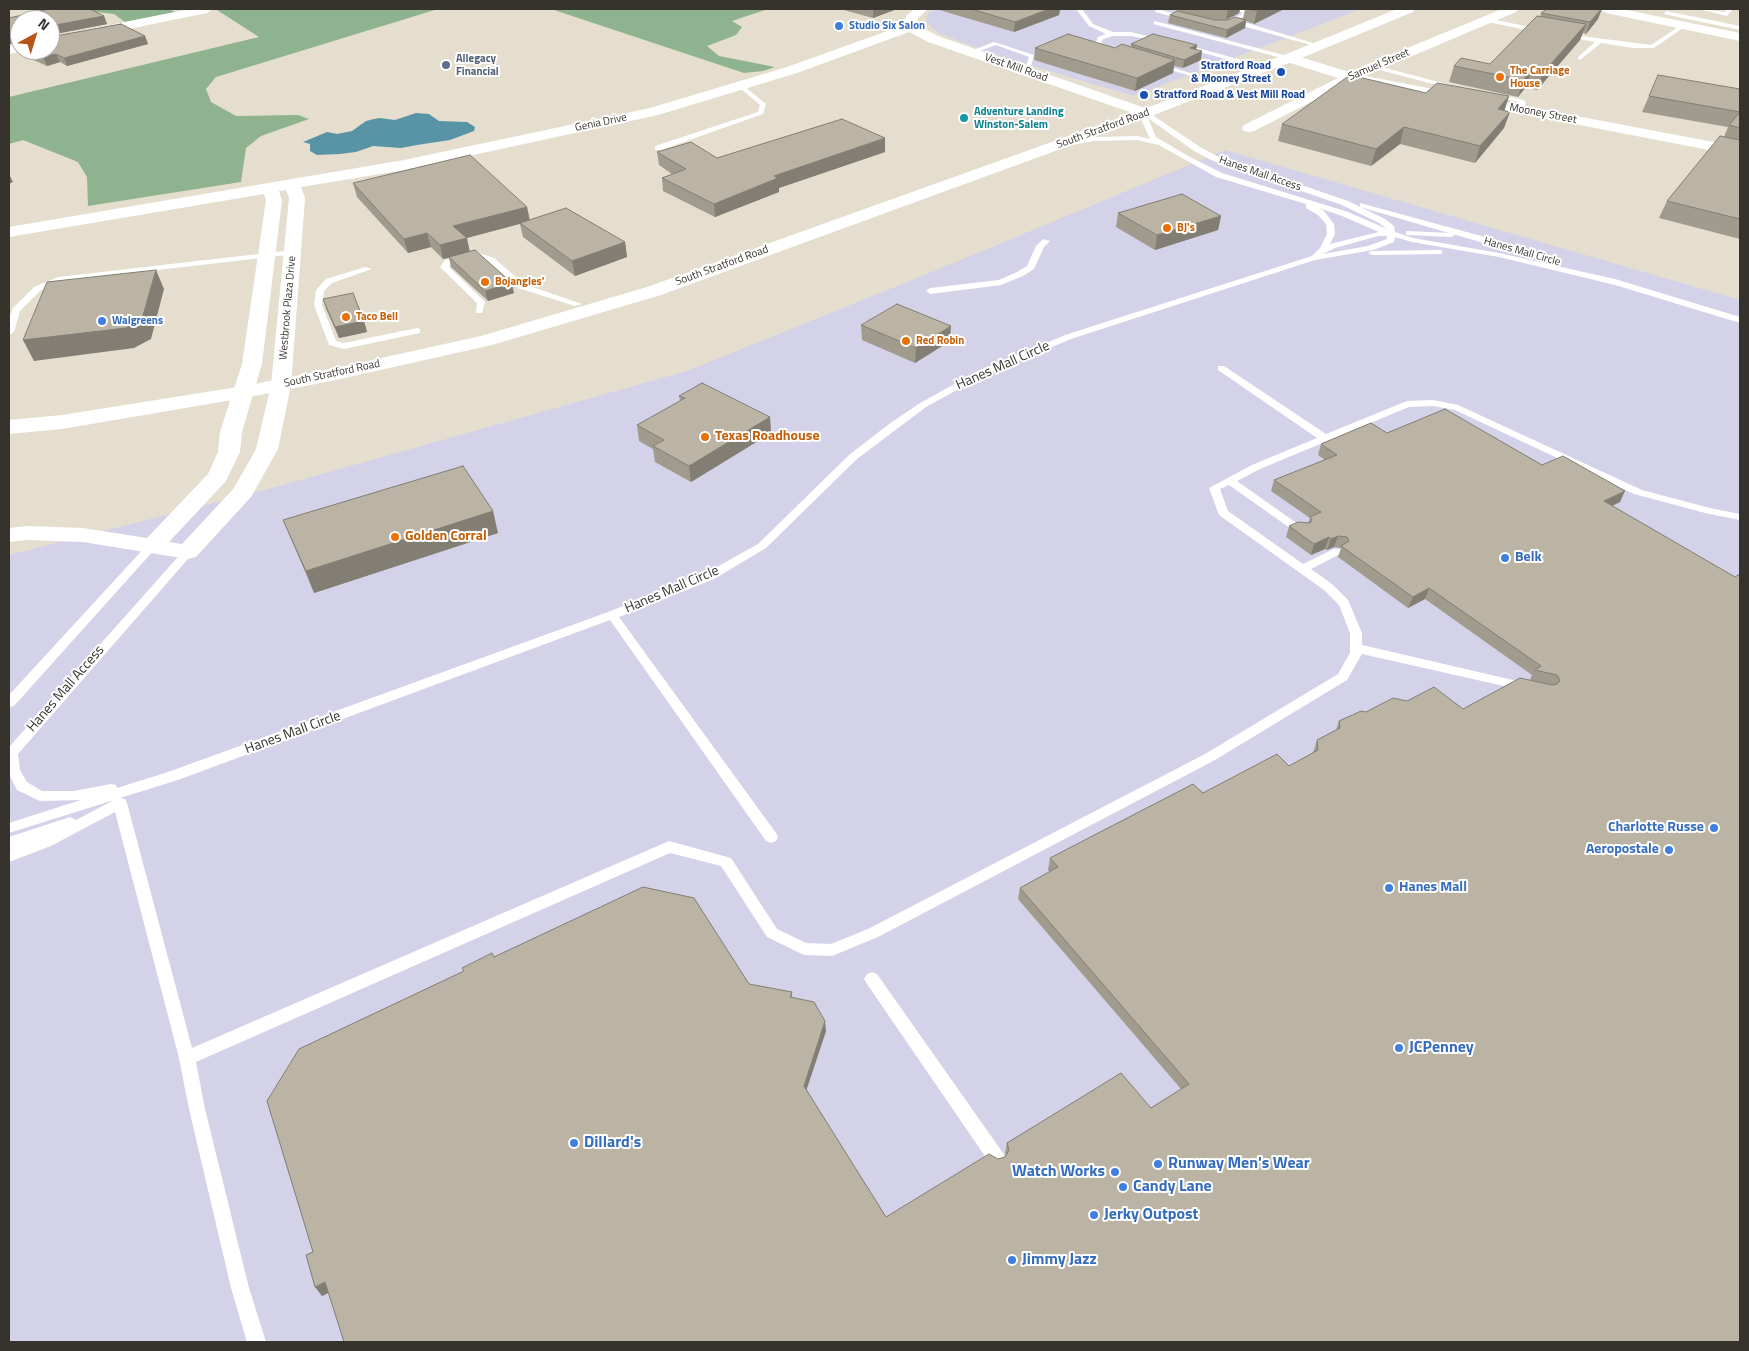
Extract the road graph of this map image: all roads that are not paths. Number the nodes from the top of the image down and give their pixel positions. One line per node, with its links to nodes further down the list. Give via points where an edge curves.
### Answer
1 (207, 9): 25 (street)
2 (922, 9): 19 (street, via 912,16)
3 (1079, 9): 22 (lane, via 1091,25)
4 (1159, 9): 12 (lane, via 1157,11)
5 (1241, 9): 14 (lane, via 1246,14)
6 (1408, 9): 27 (main road, South Stratford Road)
7 (1512, 9): 13 (street, Samuel Street)
8 (1606, 9): 18 (street)
9 (1702, 9): 10 (lane)
10 (1729, 11): 17 (lane)
11 (1666, 13): 17 (lane)
12 (1195, 20)
13 (1485, 20): 21 (lane); 32 (street, Samuel Street)
14 (1233, 21): 16 (lane); 27 (lane)
15 (1155, 23): 29 (lane)
16 (1214, 24)
17 (1717, 24): 20 (lane)
18 (1684, 25): 24 (street); 26 (lane, via 1652,47)
19 (910, 27): 36 (street, Genia Drive); 40 (street, Vest Mill Road, via 933,39)
20 (1740, 28)
21 (1552, 33)
22 (1112, 34): 28 (lane, via 1100,38 1098,44); 33 (lane, via 1159,39)
23 (1561, 35): 26 (lane)
24 (1740, 37)
25 (60, 39)
26 (1600, 41): 30 (lane)
27 (1320, 46): 29 (main road, South Stratford Road)
28 (1123, 54)
29 (1289, 58): 33 (main road, South Stratford Road); 34 (street, Mooney Street)
30 (1580, 58)
31 (1150, 62): 35 (lane)
32 (1374, 67): 34 (street, Samuel Street); 37 (lane)
33 (1265, 68): 35 (main road, South Stratford Road)
34 (1350, 77): 39 (street, Mooney Street); 41 (street, Samuel Street)
35 (1223, 84): 40 (main road, South Stratford Road)
36 (742, 87): 44 (lane, via 764,105 761,113); 46 (street, Genia Drive, via 653,112 484,149)
37 (1456, 87)
38 (1484, 93): 39 (lane, via 1522,101)
39 (1520, 110): 45 (street, Mooney Street)
40 (1146, 113): 42 (lane, Hanes Mall Access, via 1144,119 1153,138); 43 (main road, South Stratford Road); 47 (lane, Hanes Mall Access, via 1214,158)
41 (1249, 128)
42 (1161, 144): 43 (lane, via 1120,138); 48 (lane, Hanes Mall Access, via 1219,175)
43 (1061, 145): 67 (main road, South Stratford Road, via 654,291 485,341)
44 (658, 148)
45 (1740, 152)
46 (282, 186): 49 (street); 54 (street, Westbrook Plaza Drive, via 297,198); 55 (street, Westbrook Plaza Drive, via 274,200)
47 (1317, 193): 50 (lane, Hanes Mall Circle, via 1373,216 1391,228); 52 (lane, Hanes Mall Access)
48 (1298, 200): 50 (lane, Hanes Mall Access, via 1345,214); 53 (lane, via 1321,213 1330,224 1331,234)
49 (9, 232)
50 (1392, 234): 52 (lane, Hanes Mall Circle, via 1468,237); 53 (lane, Hanes Mall Circle, via 1369,236); 56 (lane, Hanes Mall Circle); 57 (lane, Hanes Mall Circle, via 1391,240 1370,248)
51 (1046, 241): 60 (lane, via 1040,246 1031,267 1020,274 1001,282)
52 (1515, 248): 59 (lane, Hanes Mall Circle)
53 (1324, 249): 57 (lane, Hanes Mall Circle)
54 (293, 252): 55 (lane); 67 (street, Westbrook Plaza Drive)
55 (268, 255): 65 (lane, via 61,279 37,289 16,310); 68 (street, Westbrook Plaza Drive, via 252,364)
56 (1499, 256): 57 (lane, Hanes Mall Circle, via 1392,251); 59 (lane, Hanes Mall Circle)
57 (1314, 258): 79 (lane, Hanes Mall Circle, via 1071,336 983,372 923,405 853,457 762,546 710,576)
58 (368, 269): 64 (lane, via 329,281 320,290 318,305 332,343 344,346)
59 (1620, 283): 63 (lane, Hanes Mall Circle)
60 (930, 291)
61 (578, 304): 62 (lane, via 521,286 491,260 478,255 448,262 444,267 481,302)
62 (480, 311)
63 (1740, 320)
64 (418, 331)
65 (9, 332)
66 (1220, 368): 70 (lane)
67 (281, 385): 68 (main road, South Stratford Road); 77 (street, Westbrook Plaza Drive, via 267,449 260,464 243,492)
68 (244, 392): 69 (main road, South Stratford Road, via 62,422); 75 (street, Westbrook Plaza Drive, via 232,432 230,452 218,476)
69 (9, 427)
70 (1323, 437): 71 (lane); 72 (lane, via 1407,404 1433,403 1458,408 1638,492)
71 (1229, 480): 73 (lane); 78 (lane, via 1214,488 1223,513)
72 (1740, 517)
73 (1301, 530)
74 (9, 535): 75 (street, via 83,536)
75 (151, 547): 77 (street); 82 (lane)
76 (1338, 551): 78 (lane)
77 (188, 552): 83 (lane, Hanes Mall Access)
78 (1302, 569): 80 (lane, via 1344,603 1356,634)
79 (612, 615): 84 (lane, Hanes Mall Circle); 87 (lane)
80 (1356, 648): 81 (lane); 91 (lane, via 1343,677 1210,757 873,933 832,950 804,949 772,933 726,862 669,847)
81 (1537, 689)
82 (9, 703)
83 (10, 754): 84 (lane, Hanes Mall Access, via 13,770 22,786 40,796 74,796)
84 (172, 776): 85 (lane); 86 (lane, Hanes Mall Circle)
85 (120, 803): 88 (lane); 89 (lane, via 46,842); 91 (lane)
86 (9, 828)
87 (771, 836)
88 (9, 843)
89 (9, 856)
90 (872, 979): 92 (lane)
91 (187, 1058): 93 (lane, via 233,1260)
92 (997, 1159)
93 (256, 1342)

